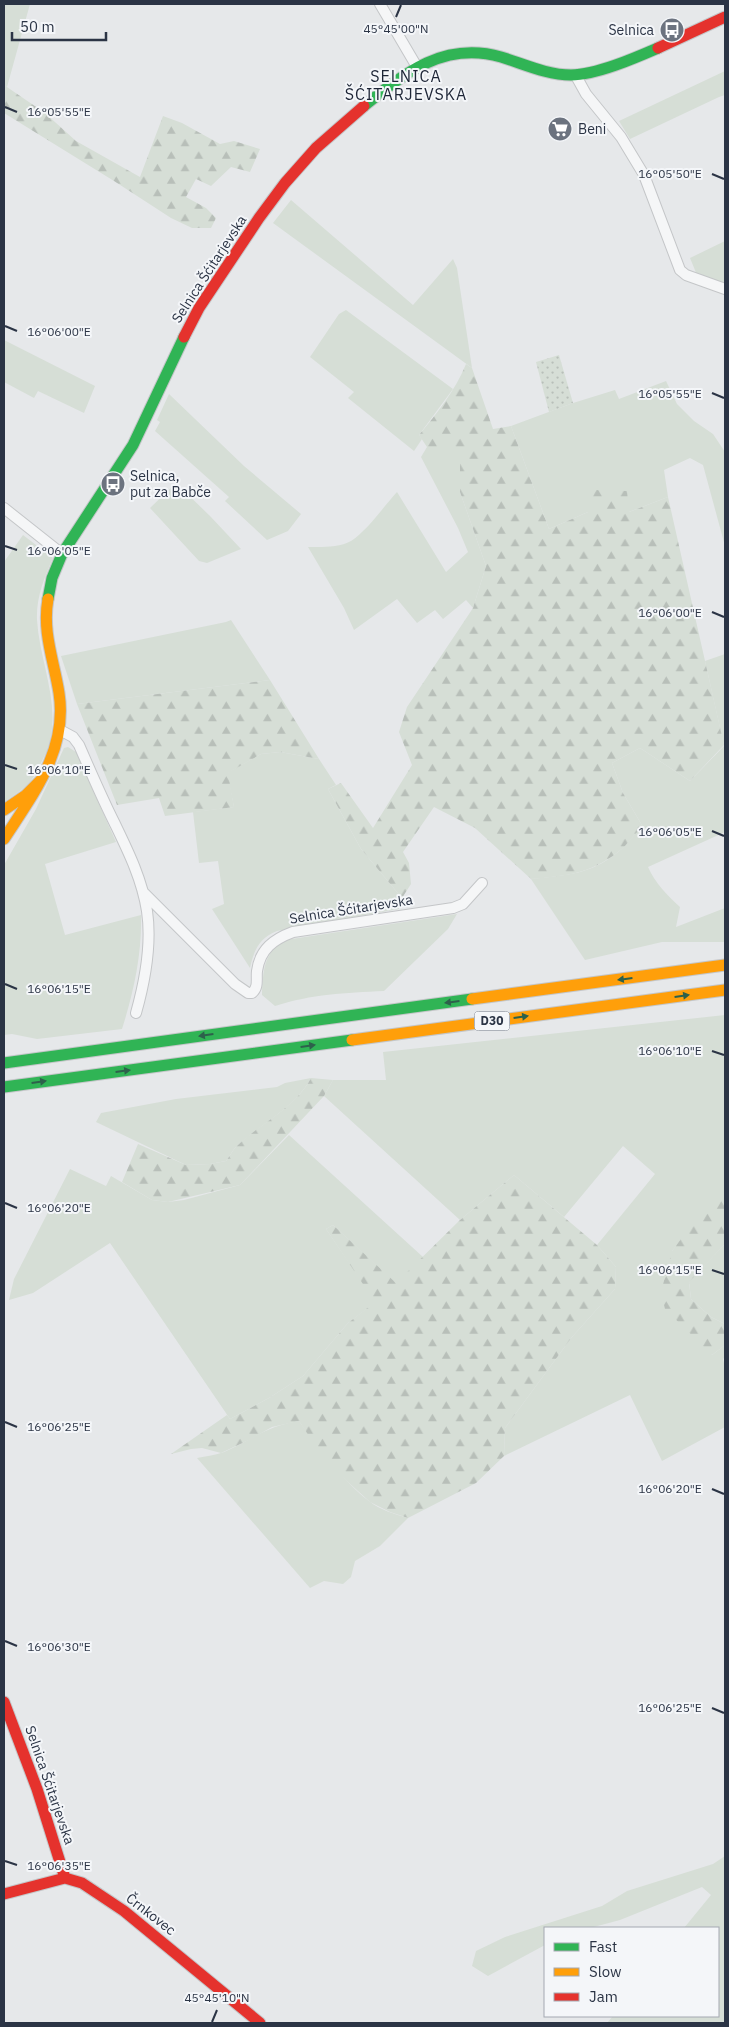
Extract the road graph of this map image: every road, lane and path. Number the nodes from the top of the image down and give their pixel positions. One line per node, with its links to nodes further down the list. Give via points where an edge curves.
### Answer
1 (380, 4): 3 (street)
2 (725, 17): 4 (main road, Selnica Šćitarjevska, via 618,63)
3 (418, 67): 4 (main road, Selnica Šćitarjevska, via 449,54 466,51 495,55 537,70); 7 (main road, Selnica Šćitarjevska, via 321,142 270,202 195,314 133,445)
4 (576, 76): 5 (street, via 586,94 621,137 644,175 680,270)
5 (725, 289)
6 (4, 508): 7 (street)
7 (62, 554): 8 (main road, Selnica Šćitarjevska, via 54,571 45,615 59,698)
8 (60, 730): 9 (main road); 13 (street, Selnica Šćitarjevska, via 79,745 131,856)
9 (40, 782): 10 (main road); 11 (main road)
10 (4, 810)
11 (4, 839)
12 (482, 883): 13 (street, Selnica Šćitarjevska, via 462,904 453,908 293,932 277,938 261,959 252,993 235,984)
13 (143, 892): 16 (street, Selnica Šćitarjevska, via 148,913 148,944 144,982)
14 (725, 966): 17 (main road, D30, one-way to 17)
15 (725, 990): 18 (main road, D30, one-way to 15)
16 (136, 1013)
17 (4, 1062)
18 (4, 1087)
19 (4, 1702): 20 (main road, Selnica Šćitarjevska, via 53,1835)
20 (65, 1878): 21 (main road); 22 (main road, Črnkovec, via 82,1883 124,1910)
21 (4, 1894)
22 (260, 2023)

